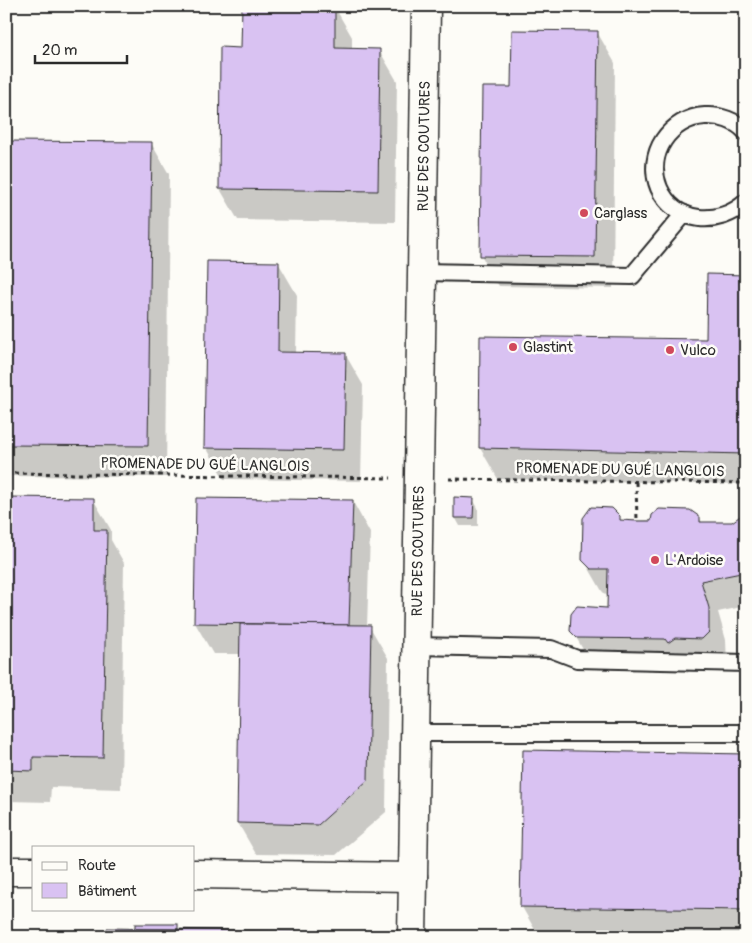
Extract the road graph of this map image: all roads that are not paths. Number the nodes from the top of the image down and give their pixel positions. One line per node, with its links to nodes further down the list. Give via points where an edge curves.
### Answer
1 (426, 6): 5 (street, RUE DES COUTURES)
2 (746, 132): 4 (lane, via 730,120 713,116 695,117 678,124 665,136 657,153 655,170 659,188 669,203)
3 (746, 202): 4 (lane, via 716,219)
4 (684, 214): 5 (lane, via 632,276)
5 (421, 272): 6 (street, RUE DES COUTURES)
6 (417, 646): 7 (lane, via 551,649 577,659); 8 (street, RUE DES COUTURES)
7 (746, 663)
8 (415, 733): 9 (lane); 13 (street, RUE DES COUTURES)
9 (746, 734)
10 (6, 871): 11 (street)
11 (32, 871)
12 (195, 874): 13 (street)
13 (413, 877): 14 (street, RUE DES COUTURES)
14 (412, 937)

